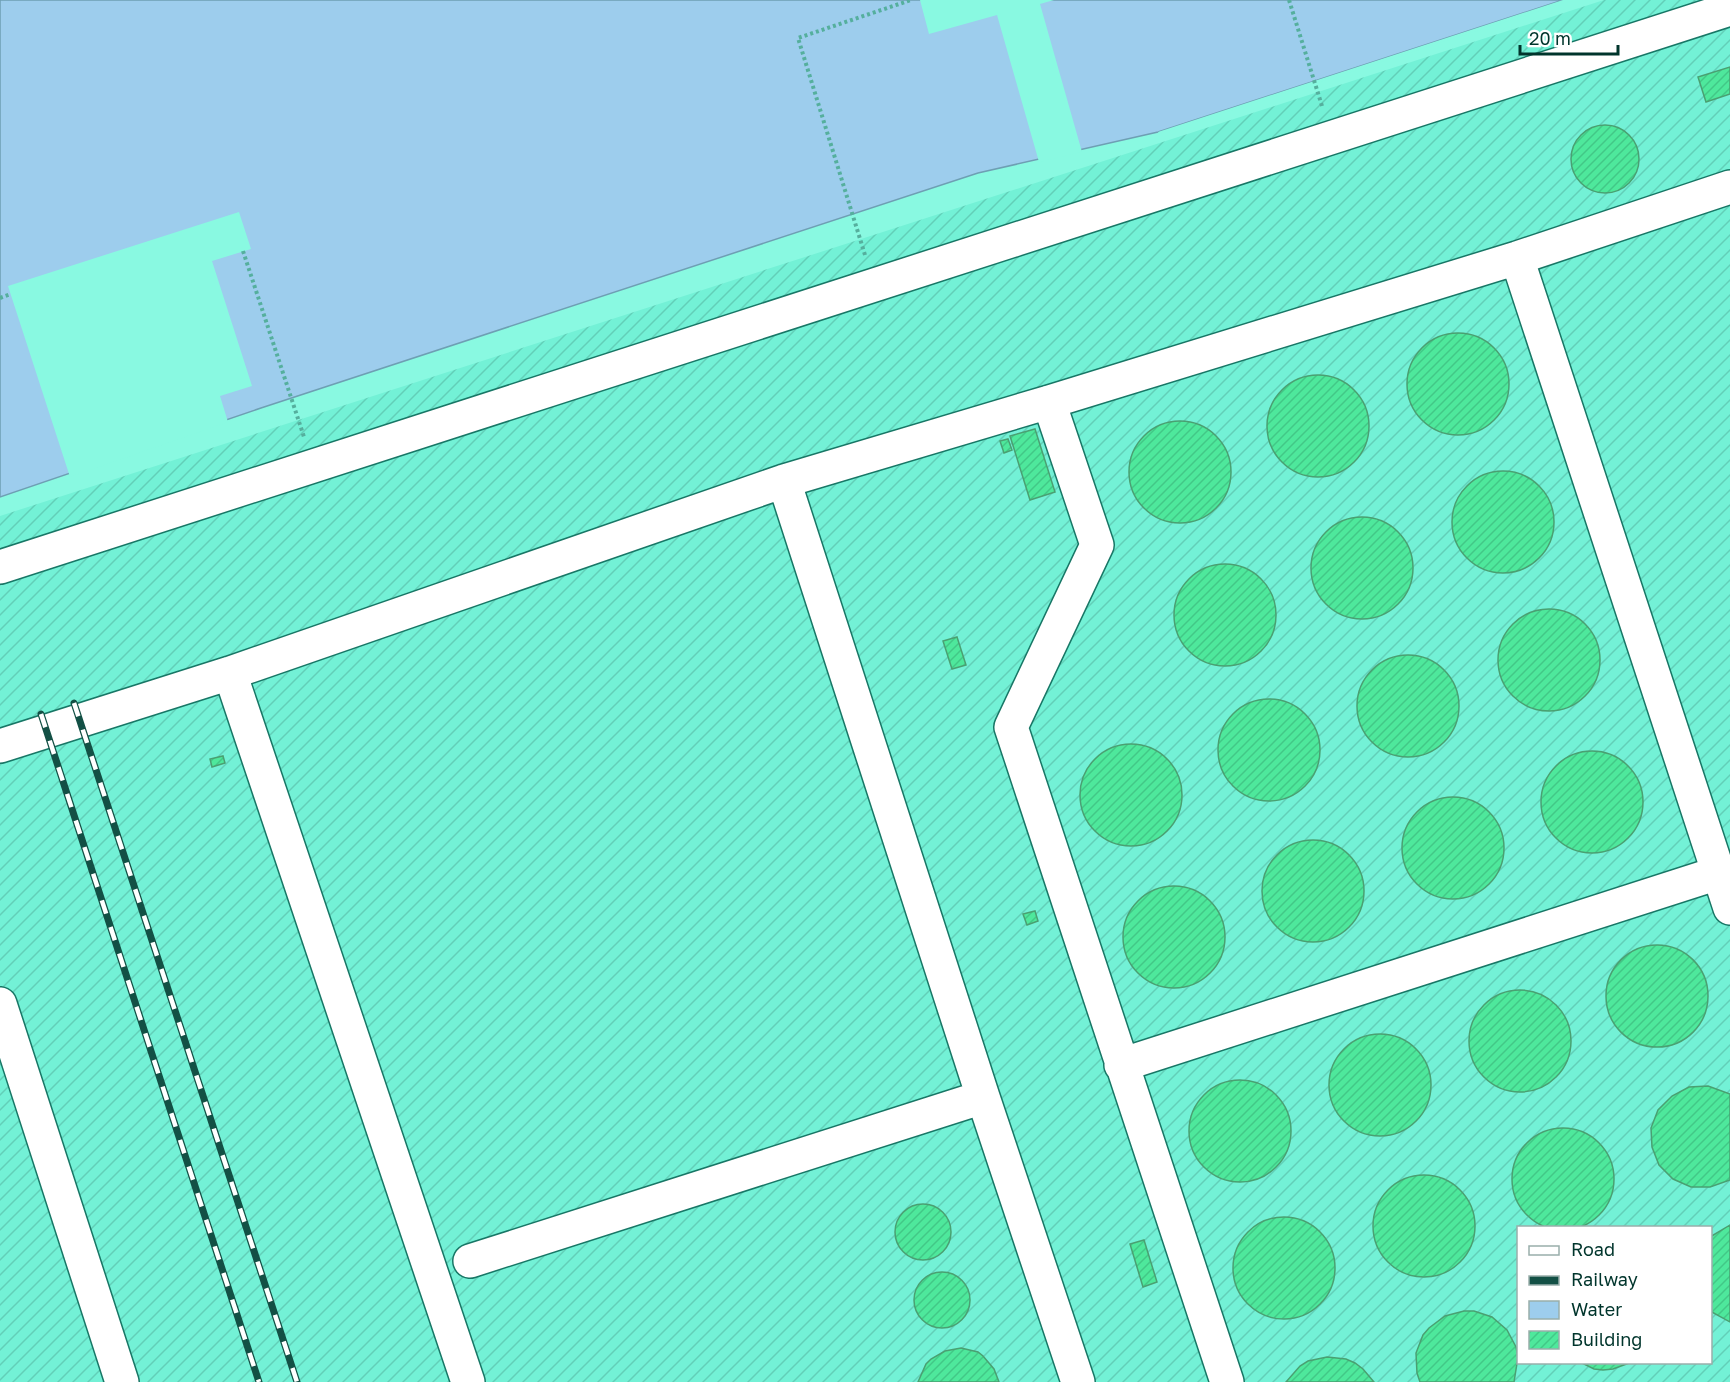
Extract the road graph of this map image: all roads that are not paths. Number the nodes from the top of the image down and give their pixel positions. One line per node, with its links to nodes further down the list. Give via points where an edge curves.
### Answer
1 (1730, 9): 6 (lane)
2 (1730, 186): 3 (lane)
3 (1517, 258): 4 (lane); 9 (lane)
4 (1049, 402): 5 (lane); 12 (lane, via 1097,545 1011,727)
5 (784, 481): 7 (lane); 13 (lane)
6 (0, 567)
7 (230, 673): 8 (lane); 16 (lane)
8 (0, 746)
9 (1718, 873): 10 (lane); 12 (lane)
10 (1730, 908)
11 (0, 1004): 15 (lane)
12 (1121, 1065): 18 (lane)
13 (983, 1097): 14 (lane); 17 (lane)
14 (470, 1261)
15 (122, 1382)
16 (468, 1382)
17 (1078, 1382)
18 (1227, 1382)

